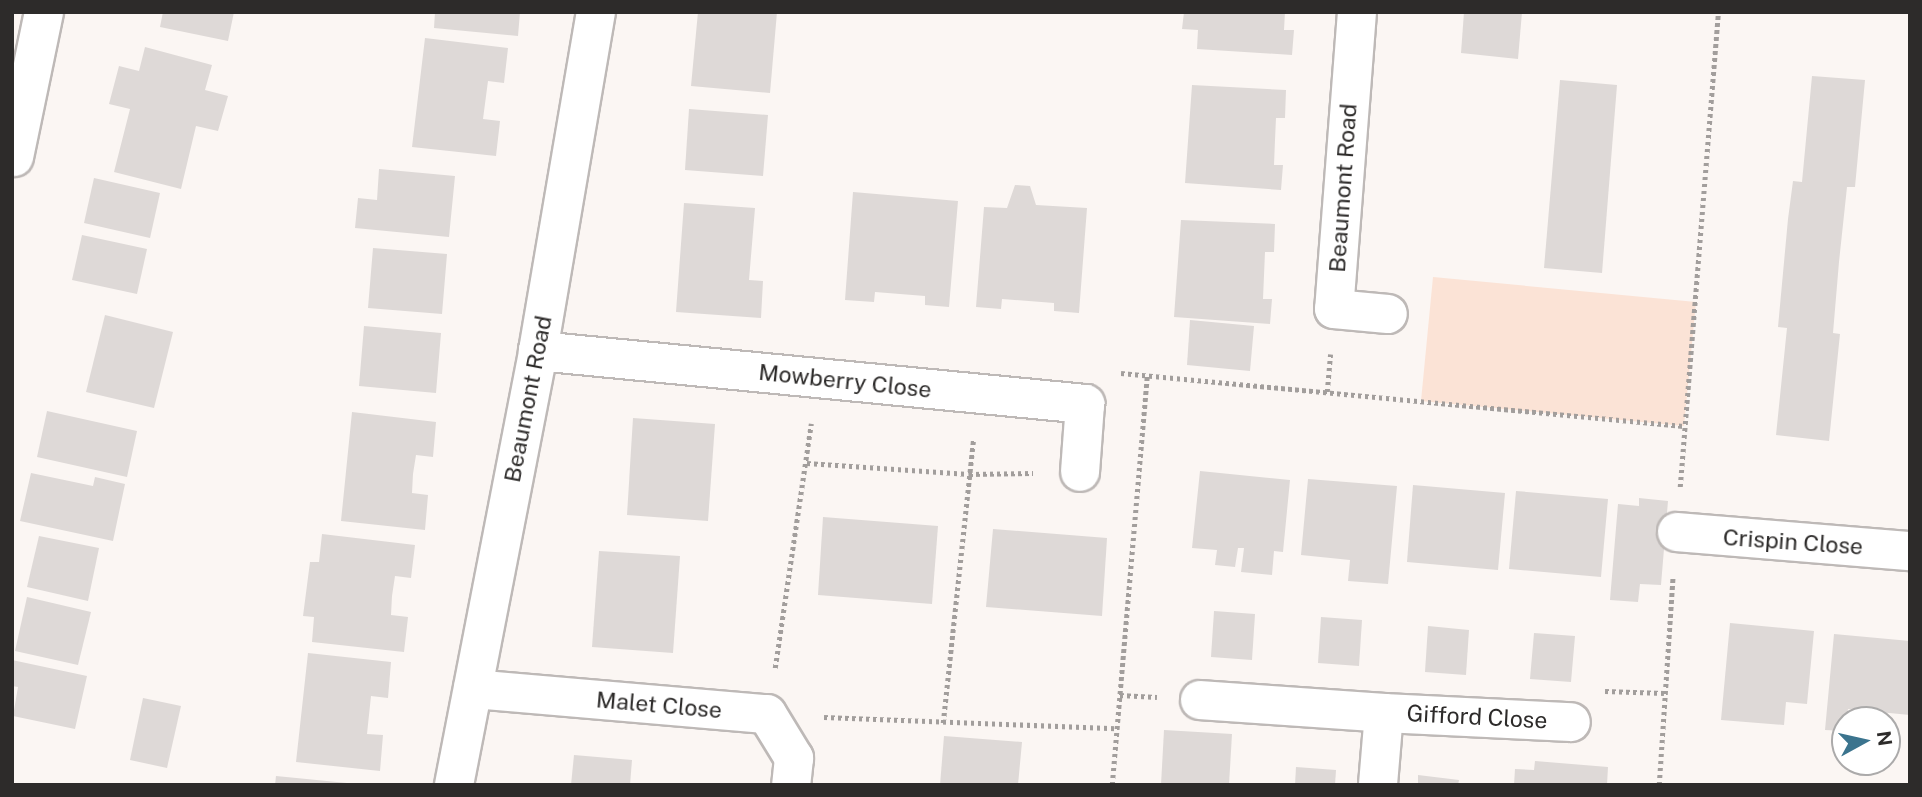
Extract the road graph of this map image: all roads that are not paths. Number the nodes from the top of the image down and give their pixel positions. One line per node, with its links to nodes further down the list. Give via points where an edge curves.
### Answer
1 (44, 12): 4 (street)
2 (596, 12): 7 (street, Beaumont Road)
3 (1357, 12): 6 (street, Beaumont Road, via 1334,309)
4 (23, 61): 5 (street)
5 (14, 157)
6 (1388, 314)
7 (538, 351): 8 (street, Mowberry Close, via 1085,404); 11 (street, Beaumont Road)
8 (1080, 472)
9 (1677, 532): 10 (street, Crispin Close)
10 (1910, 551)
11 (473, 689): 15 (street, Beaumont Road); 16 (street, Malet Close, via 767,714 794,758)
12 (1200, 700): 13 (street, Gifford Close)
13 (1384, 713): 14 (street, Gifford Close); 17 (street, Gifford Close)
14 (1571, 722)
15 (454, 785)
16 (791, 785)
17 (1378, 785)

